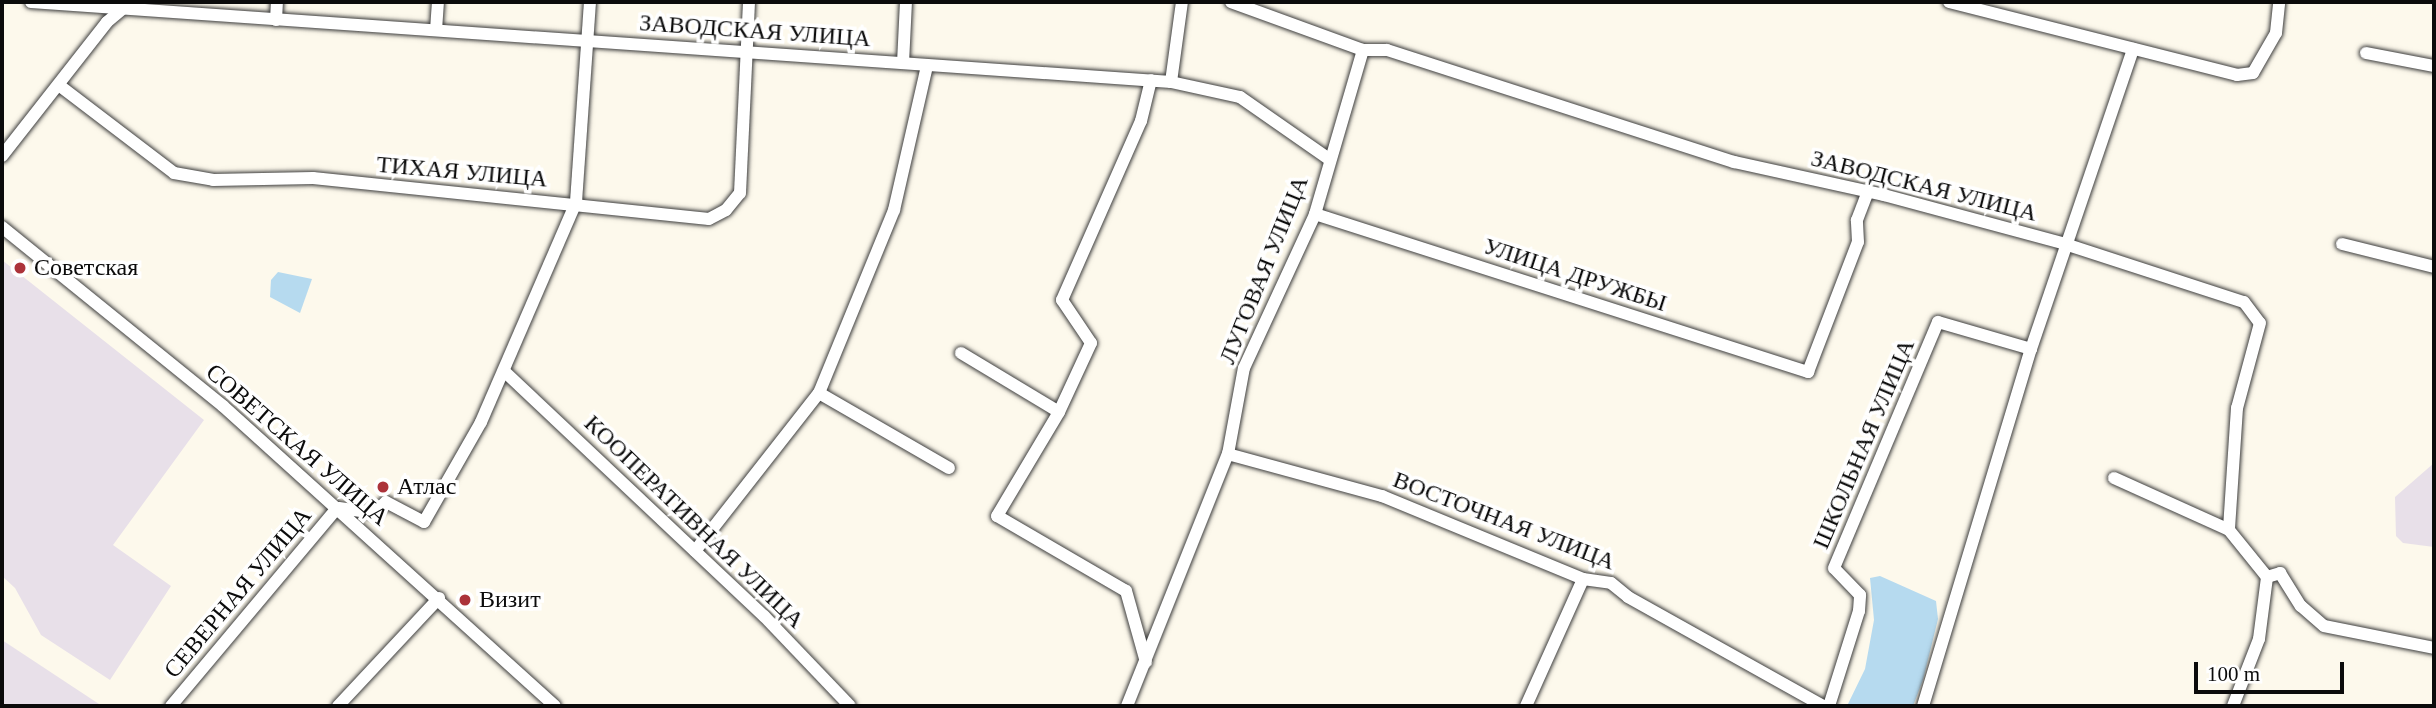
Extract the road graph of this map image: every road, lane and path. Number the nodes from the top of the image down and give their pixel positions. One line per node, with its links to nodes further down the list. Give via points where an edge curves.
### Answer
1 (31, 2): 11 (street, ЗАВОДСКАЯ УЛИЦА)
2 (277, 2): 12 (street)
3 (438, 2): 13 (street)
4 (590, 2): 14 (street)
5 (749, 2): 17 (street, ТИХАЯ УЛИЦА)
6 (906, 2): 19 (street)
7 (1182, 2): 23 (street)
8 (1231, 2): 15 (street, ЗАВОДСКАЯ УЛИЦА)
9 (1949, 2): 16 (street)
10 (2279, 2): 16 (street, via 2276,33 2253,73 2237,75)
11 (126, 5): 12 (street, ЗАВОДСКАЯ УЛИЦА); 24 (street, via 107,22)
12 (276, 20): 13 (street, ЗАВОДСКАЯ УЛИЦА)
13 (436, 30): 14 (street, ЗАВОДСКАЯ УЛИЦА)
14 (587, 40): 17 (street, ЗАВОДСКАЯ УЛИЦА); 28 (street)
15 (1363, 50): 26 (street, ЛУГОВАЯ УЛИЦА); 27 (street, ЗАВОДСКАЯ УЛИЦА, via 1387,50 1734,162)
16 (2133, 50): 31 (street)
17 (746, 53): 19 (street, ЗАВОДСКАЯ УЛИЦА); 28 (street, ТИХАЯ УЛИЦА, via 740,193 726,210 709,219)
18 (2367, 53): 21 (street)
19 (903, 63): 20 (street, ЗАВОДСКАЯ УЛИЦА)
20 (928, 66): 22 (street, ЗАВОДСКАЯ УЛИЦА); 37 (street, via 894,210)
21 (2434, 66)
22 (1151, 80): 23 (street, ЗАВОДСКАЯ УЛИЦА); 38 (street, via 1140,121 1062,300 1091,342)
23 (1171, 82): 26 (street, ЗАВОДСКАЯ УЛИЦА, via 1240,97)
24 (60, 86): 25 (street); 28 (street, ТИХАЯ УЛИЦА, via 174,173 213,180 313,178 426,192)
25 (2, 156)
26 (1329, 159): 29 (street, ЛУГОВАЯ УЛИЦА)
27 (1868, 192): 29 (street, УЛИЦА ДРУЖБЫ, via 1857,220 1858,242 1808,372); 31 (street, ЗАВОДСКАЯ УЛИЦА)
28 (576, 202): 36 (street)
29 (1315, 214): 39 (street, ЛУГОВАЯ УЛИЦА, via 1244,368)
30 (2, 227): 42 (street, СОВЕТСКАЯ УЛИЦА, via 223,406)
31 (2065, 244): 34 (street); 43 (street, ЗАВОДСКАЯ УЛИЦА, via 2244,302 2260,323 2237,408)
32 (2342, 244): 33 (street)
33 (2434, 267)
34 (2031, 349): 57 (street, ШКОЛЬНАЯ УЛИЦА, via 1938,322 1834,568 1854,587 1859,603); 58 (street)
35 (961, 353): 38 (street)
36 (505, 372): 42 (street, via 424,523 386,502 374,513); 44 (street, КООПЕРАТИВНАЯ УЛИЦА)
37 (819, 393): 40 (street); 44 (street)
38 (1059, 412): 49 (street, via 997,516 1126,591)
39 (1228, 454): 46 (street, ВОСТОЧНАЯ УЛИЦА, via 1382,496); 49 (street, ЛУГОВАЯ УЛИЦА)
40 (949, 468)
41 (2114, 478): 43 (street)
42 (337, 508): 47 (street, СОВЕТСКАЯ УЛИЦА); 50 (street, СЕВЕРНАЯ УЛИЦА)
43 (2229, 530): 45 (street)
44 (695, 551): 53 (street, КООПЕРАТИВНАЯ УЛИЦА)
45 (2267, 577): 48 (street, via 2280,573 2301,606 2324,626); 59 (street, via 2259,639)
46 (1583, 579): 55 (street); 56 (street, ВОСТОЧНАЯ УЛИЦА, via 1611,583 1628,597)
47 (439, 598): 51 (street); 52 (street, СОВЕТСКАЯ УЛИЦА)
48 (2434, 648)
49 (1146, 662): 54 (street, ЛУГОВАЯ УЛИЦА)
50 (171, 706)
51 (338, 706)
52 (555, 706)
53 (850, 706)
54 (1131, 706)
55 (1526, 706)
56 (1823, 706)
57 (1829, 706)
58 (1923, 706)
59 (2233, 706)

